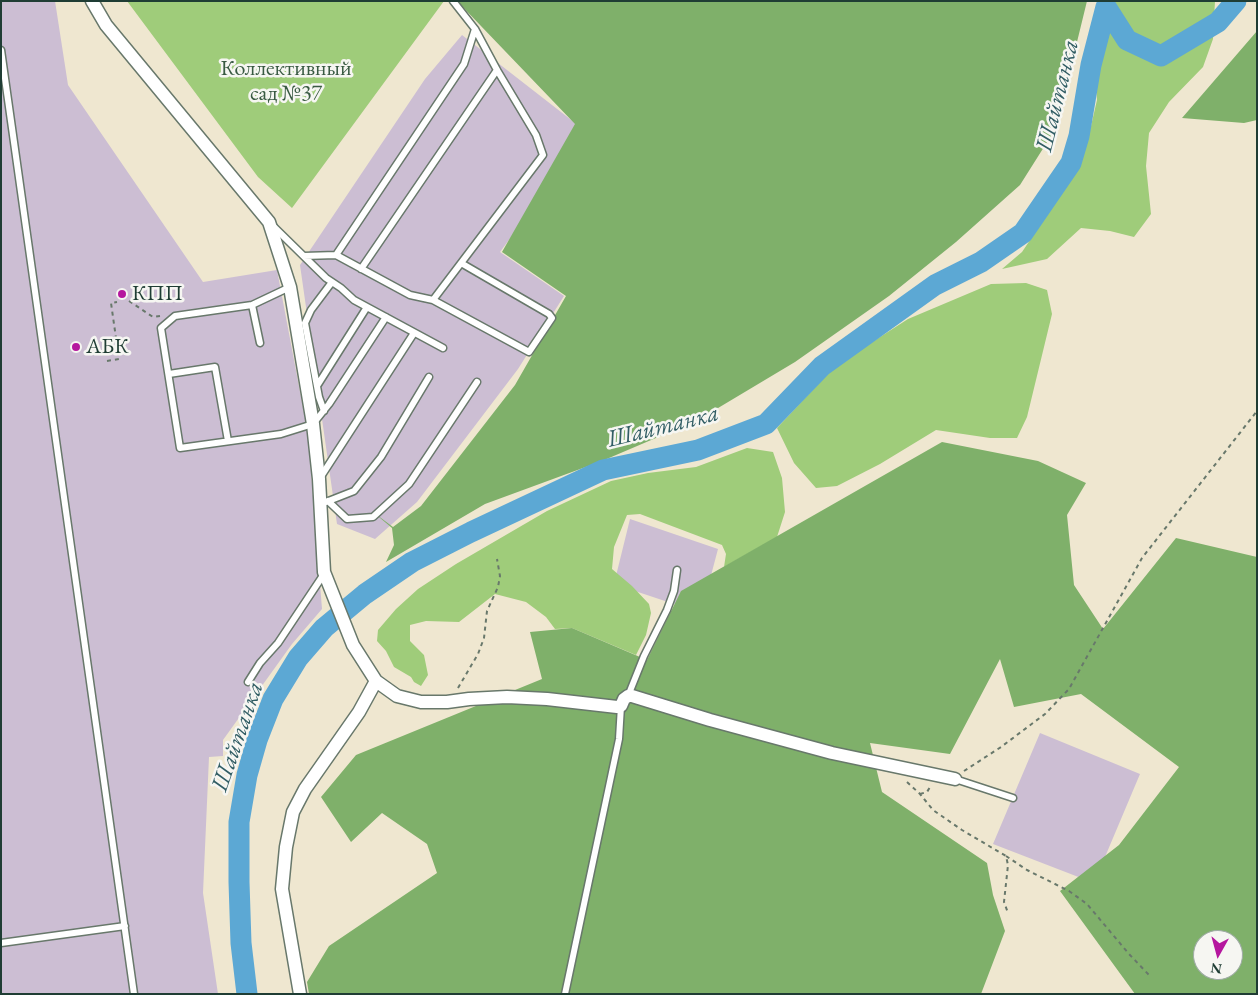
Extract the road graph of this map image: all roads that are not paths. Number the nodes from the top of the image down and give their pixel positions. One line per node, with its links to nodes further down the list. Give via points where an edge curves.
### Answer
1 (92, 1): 6 (street, via 106,25)
2 (453, 1): 3 (lane)
3 (475, 29): 5 (lane); 7 (lane, via 464,64)
4 (1, 50): 36 (lane)
5 (497, 70): 9 (lane, via 536,135 543,155); 10 (lane)
6 (269, 222): 8 (lane); 12 (street)
7 (336, 255): 8 (lane); 10 (lane)
8 (304, 256): 11 (lane)
9 (461, 263): 13 (lane); 13 (lane, via 549,314 552,318 534,347 529,352)
10 (361, 269): 13 (lane, via 410,295)
11 (332, 282): 15 (lane); 23 (lane, via 305,323)
12 (290, 287): 14 (lane); 25 (street)
13 (433, 300)
14 (252, 305): 18 (lane); 20 (lane, via 175,316 161,328)
15 (367, 307): 16 (lane); 23 (lane)
16 (386, 317): 17 (lane); 24 (lane)
17 (414, 332): 19 (lane); 27 (lane)
18 (260, 342)
19 (443, 348)
20 (169, 374): 26 (lane, via 215,368); 26 (lane, via 180,448)
21 (429, 377): 28 (lane, via 381,457 354,490)
22 (477, 382): 28 (lane, via 409,484 373,517 347,519)
23 (317, 386): 24 (lane)
24 (324, 411): 25 (lane)
25 (312, 424): 26 (lane, via 281,434); 27 (street)
26 (228, 442)
27 (319, 479): 28 (street)
28 (324, 502): 30 (street)
29 (677, 570): 33 (lane, via 667,610)
30 (324, 572): 31 (street, via 353,645); 32 (lane, via 278,643)
31 (376, 681): 33 (street, via 397,696 421,702 507,697); 39 (street, via 293,812 282,889)
32 (248, 682)
33 (624, 701): 34 (street, via 832,753); 40 (lane, via 619,739)
34 (955, 779): 35 (lane)
35 (1013, 798)
36 (125, 926): 37 (lane); 38 (lane)
37 (1, 943)
38 (134, 994)
39 (300, 994)
40 (565, 994)

